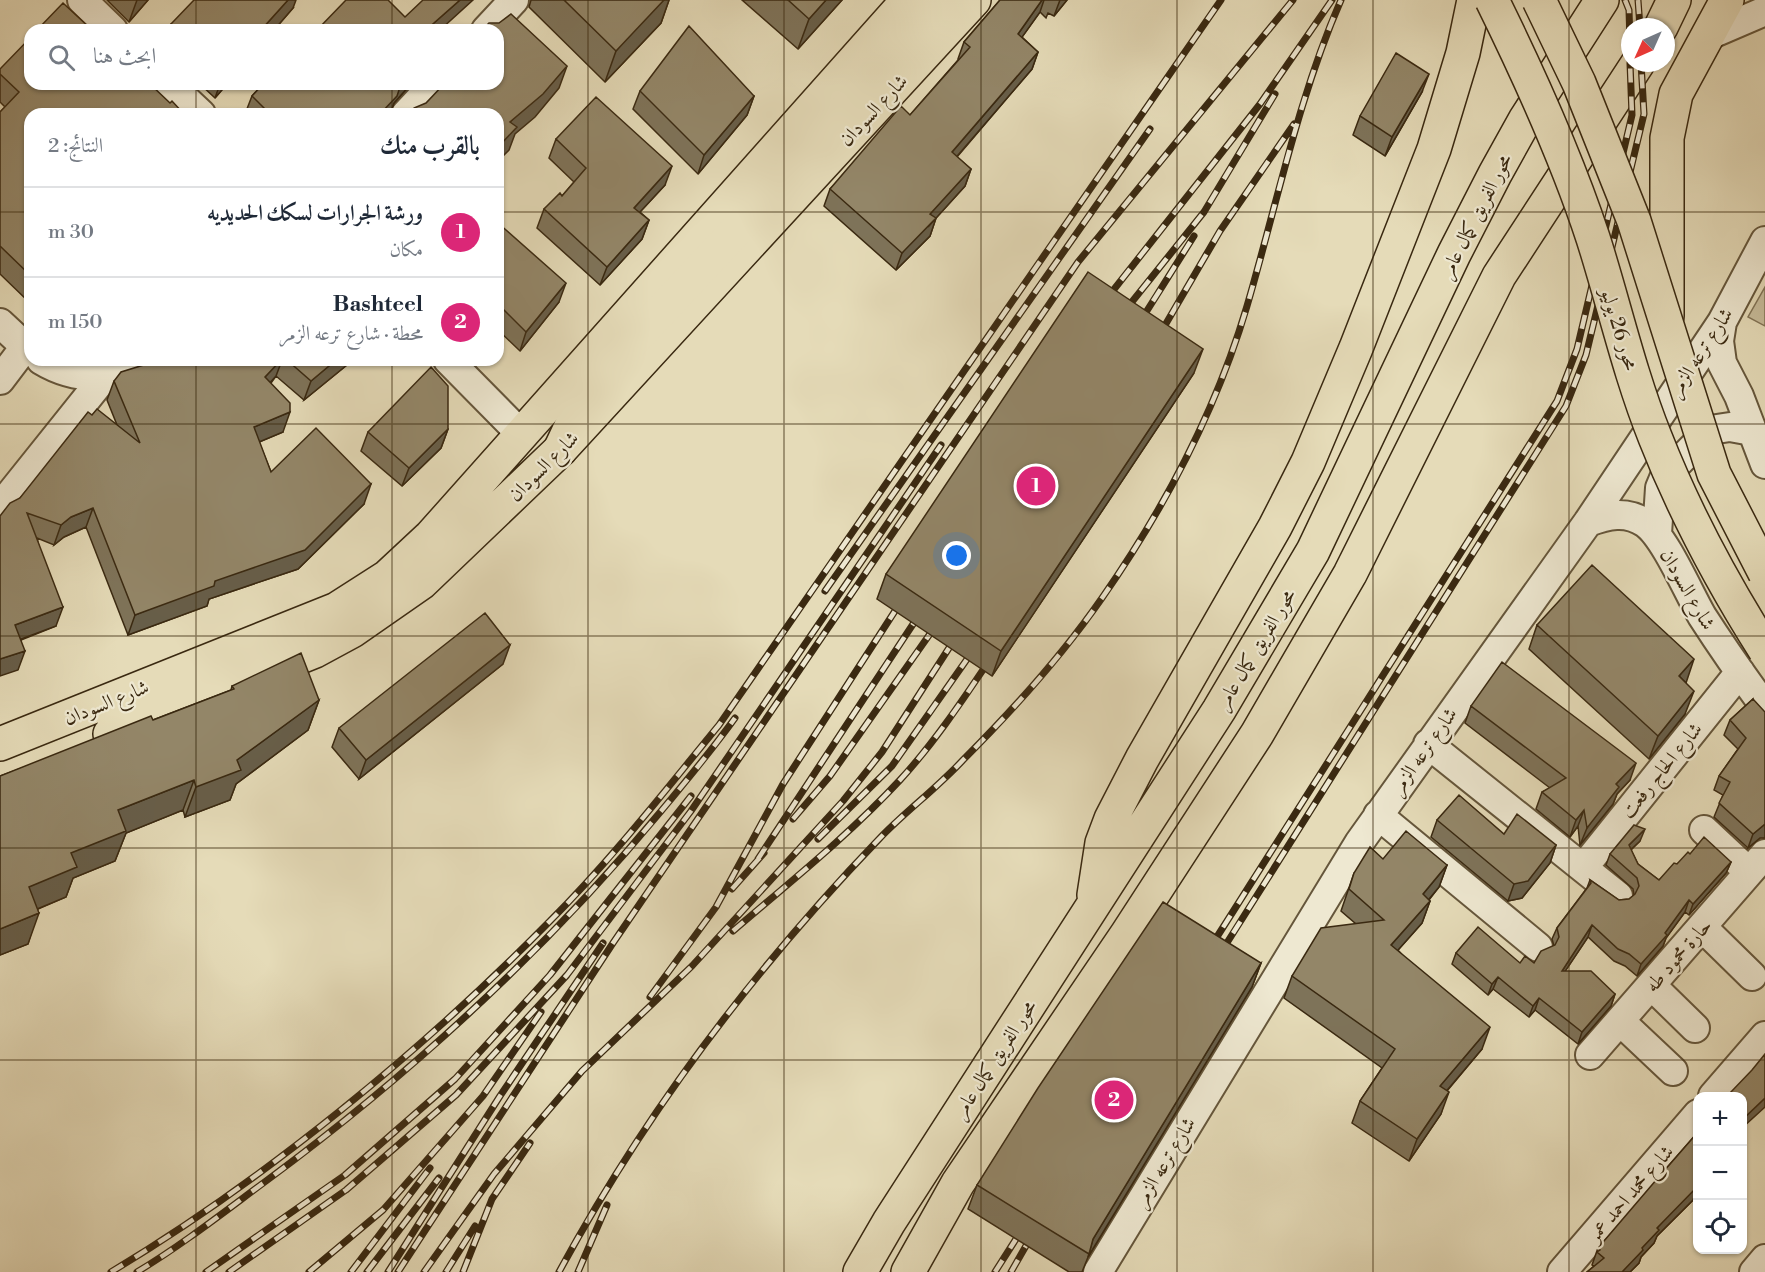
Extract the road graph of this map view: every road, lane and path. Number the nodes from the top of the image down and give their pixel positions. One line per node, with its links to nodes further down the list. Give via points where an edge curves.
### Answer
1 (81, 0): 14 (street)
2 (514, 0): 15 (street)
3 (908, 0): 34 (main road, شارع السودان)
4 (943, 0): 35 (main road, via 790,173 601,375 582,403)
5 (974, 0): 35 (main road, شارع السودان)
6 (1474, 0): 52 (main road, via 1434,149 1356,348 1308,462 1275,527 1142,759 1112,819 1102,843)
7 (1492, 0): 41 (main road, محور 26 يوليو, bridge, via 1541,103 1593,237 1655,437 1707,551)
8 (1539, 0): 25 (main road, bridge, via 1579,83 1626,200)
9 (1602, 0): 52 (main road, محور الفريق كمال عامر, via 1495,174 1313,551 1219,710)
10 (1674, 0): 13 (main road)
11 (1727, 0): 16 (main road)
12 (1765, 11): 16 (street)
13 (1666, 18)
14 (107, 24)
15 (492, 24)
16 (1707, 36): 25 (main road, bridge, via 1676,94 1667,138)
17 (1632, 72): 66 (main road, محور الفريق كمال عامر, via 1499,276 1388,502 1300,663 1176,859 958,1183)
18 (175, 90): 20 (street)
19 (428, 90): 21 (street)
20 (195, 108)
21 (412, 108)
22 (1765, 241): 23 (street, شارع ترعه الزمر)
23 (1722, 322): 33 (street, via 1722,363); 38 (street, شارع ترعه الزمر)
24 (0, 323): 26 (street)
25 (1667, 326): 40 (main road, bridge, via 1714,474)
26 (24, 346)
27 (24, 360): 32 (street)
28 (53, 366): 31 (street, via 82,376)
29 (143, 366): 31 (street)
30 (454, 366): 34 (street)
31 (104, 377): 37 (street)
32 (0, 380)
33 (1752, 431): 36 (street); 39 (street, via 1730,427 1710,430 1665,476 1660,488)
34 (521, 434): 44 (main road, شارع السودان, via 431,536 363,594 310,622)
35 (560, 450): 46 (main road, شارع السودان, via 421,583 352,631 277,668)
36 (1765, 464)
37 (0, 507)
38 (1588, 522): 39 (street, شارع السودان, via 1628,514); 45 (street, شارع ترعه الزمر)
39 (1657, 534): 42 (street, شارع السودان, via 1703,617)
40 (1765, 573)
41 (1765, 650)
42 (1740, 672): 43 (street, شارع السودان); 50 (street, شارع الحاج رفعت)
43 (1765, 707)
44 (0, 744)
45 (1428, 744): 47 (street, شارع ترعه الزمر); 50 (street)
46 (78, 747)
47 (1378, 815): 54 (street); 67 (street, شارع ترعه الزمر)
48 (1704, 830): 49 (street)
49 (1757, 863): 53 (street, حارة محمود طه)
50 (1583, 868): 51 (street)
51 (1618, 896)
52 (1092, 909): 65 (main road, محور الفريق كمال عامر)
53 (1702, 927): 55 (street); 56 (street, حارة محمود طه)
54 (1538, 947)
55 (1752, 976)
56 (1652, 985): 57 (street, حارة محمود طه); 58 (street)
57 (1620, 1021): 60 (street, حارة محمود طه); 61 (street)
58 (1695, 1028)
59 (1765, 1036): 62 (street)
60 (1590, 1055)
61 (1658, 1067)
62 (1716, 1092)
63 (1693, 1120): 68 (street, شارع محمد احمد عمر)
64 (1765, 1259): 69 (street)
65 (860, 1272)
66 (908, 1272)
67 (1098, 1272)
68 (1562, 1272)
69 (1754, 1272)

